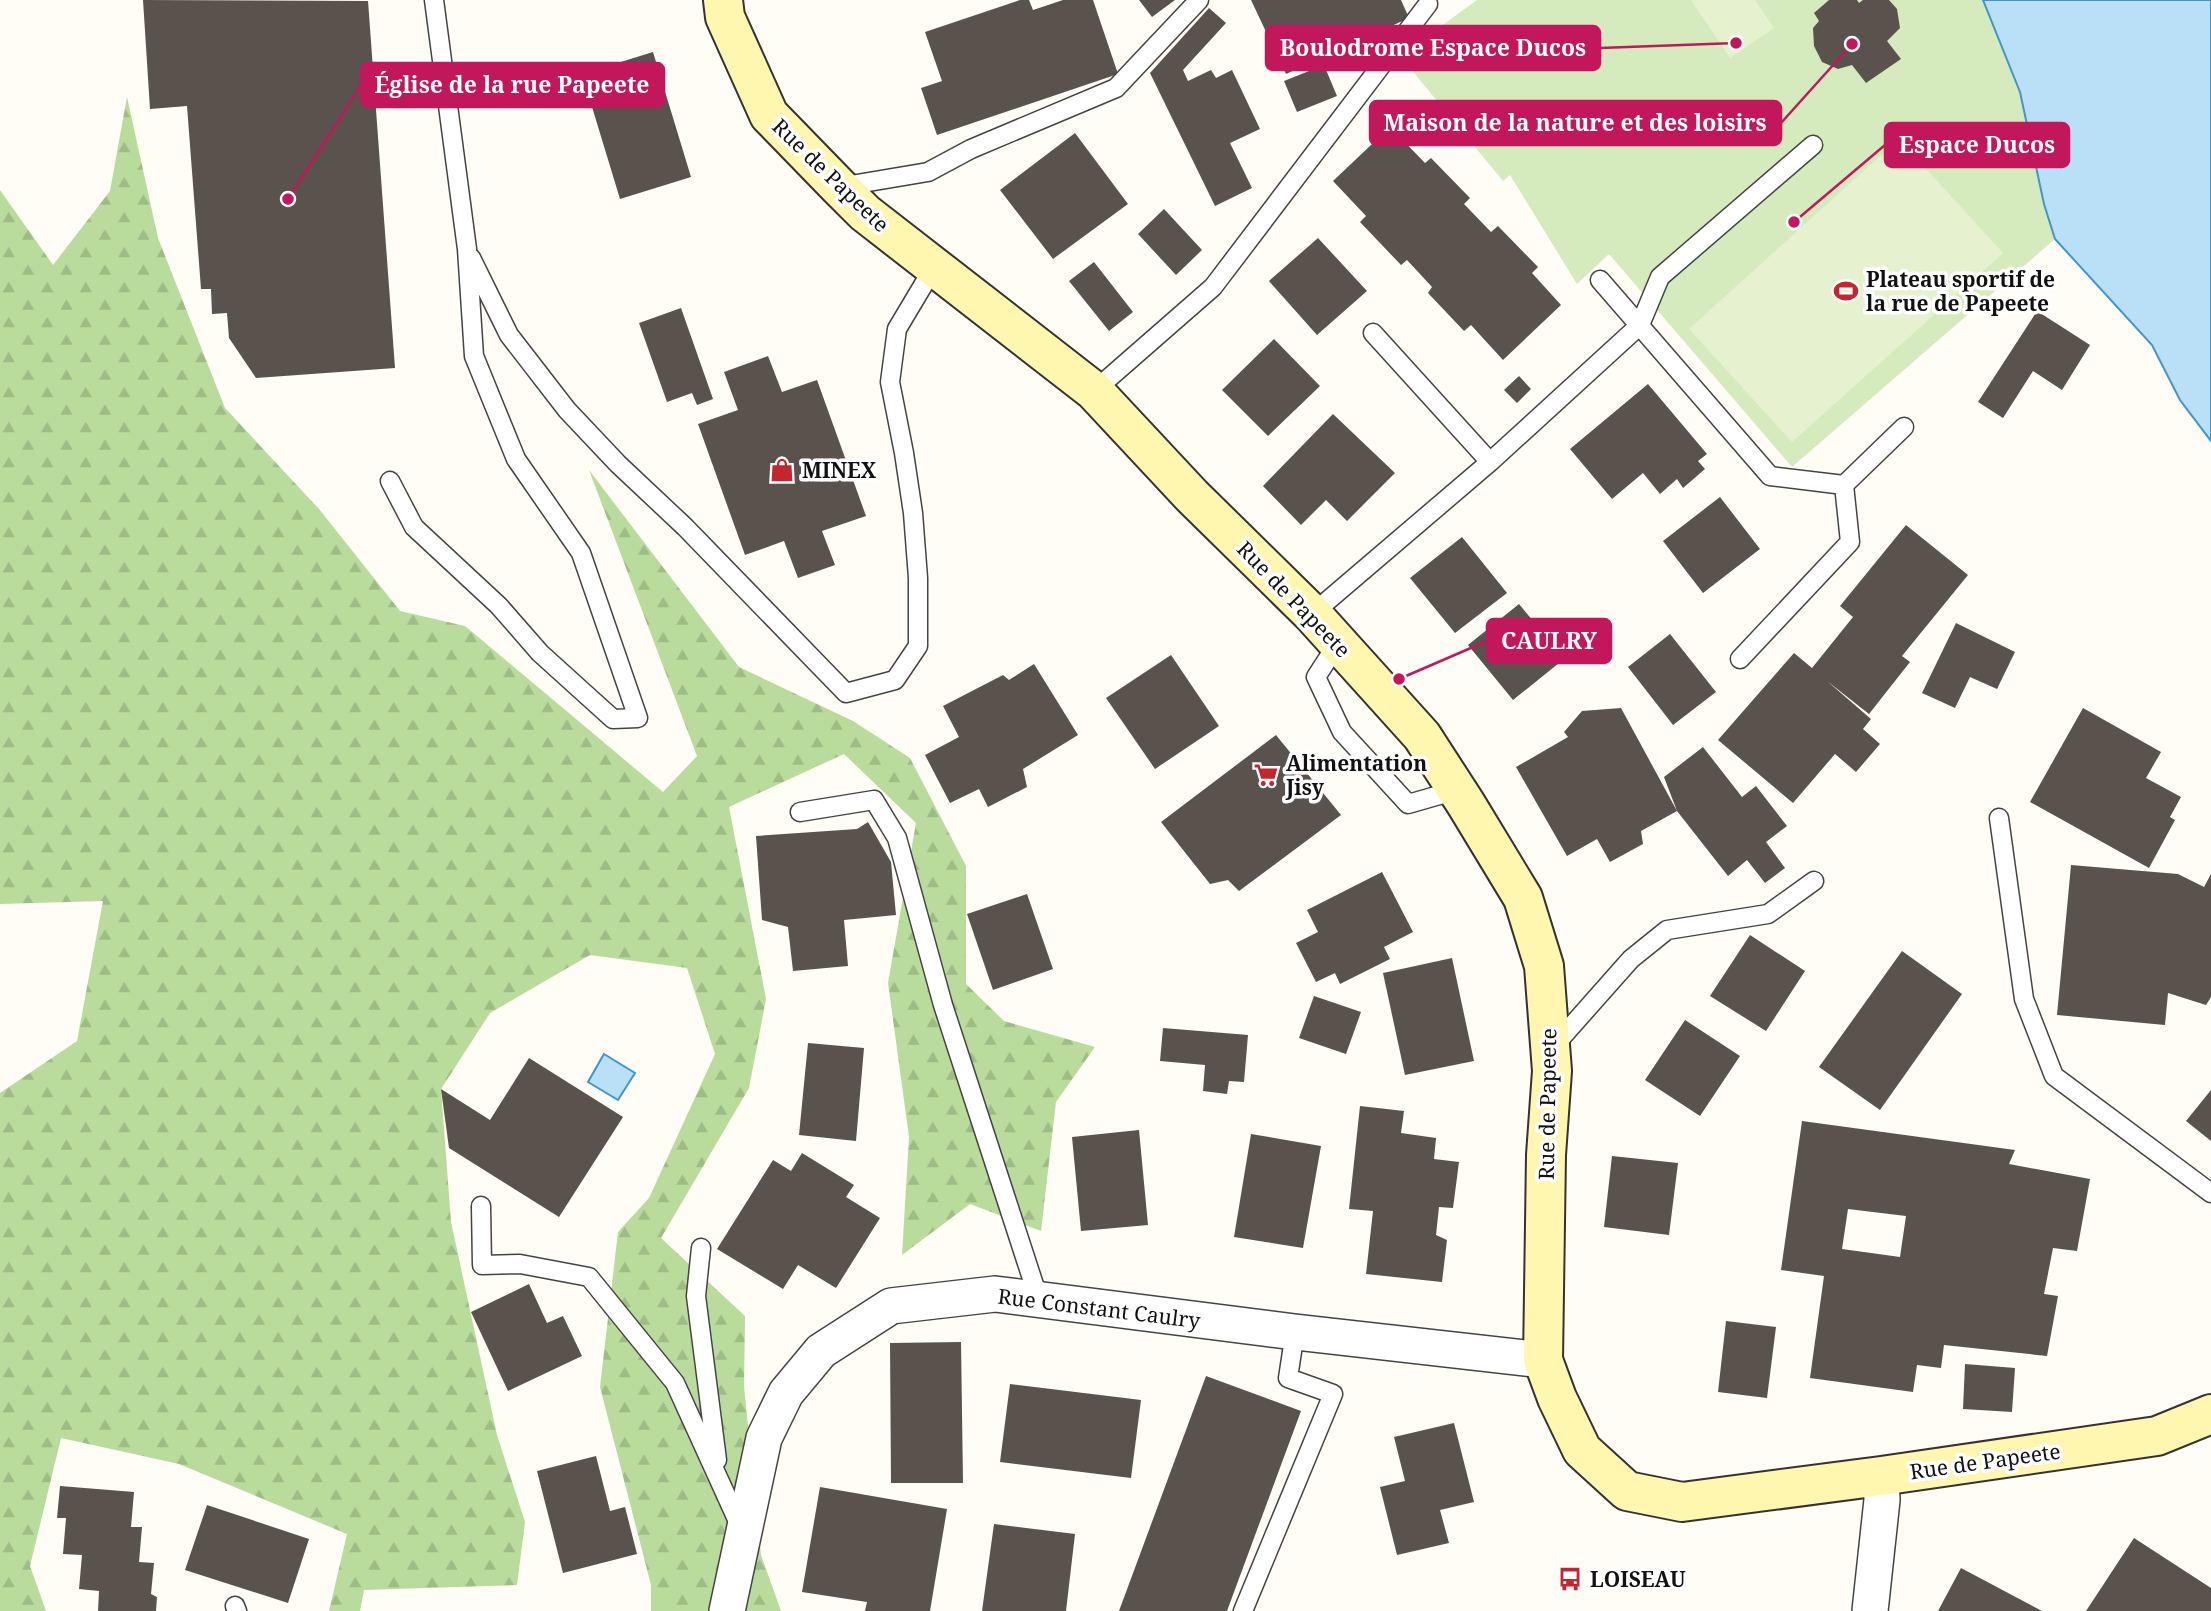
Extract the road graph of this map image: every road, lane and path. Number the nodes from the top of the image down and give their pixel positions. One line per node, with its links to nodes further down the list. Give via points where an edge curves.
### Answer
1 (434, 0): 7 (lane)
2 (723, 0): 6 (street, Rue de Papeete, via 725,18 769,115)
3 (1199, 0): 6 (lane, via 1116,88 928,172)
4 (1428, 4): 12 (lane, via 1213,287)
5 (1813, 145): 10 (lane, via 1660,277)
6 (839, 187): 8 (street, Rue de Papeete)
7 (467, 249): 8 (lane, via 509,335 567,411 846,694 895,680 918,646 913,513 890,382 897,329); 15 (lane, via 474,355 516,459 581,554 638,718 613,719 540,653 499,606 414,527)
8 (934, 267): 12 (street, Rue de Papeete)
9 (1600, 280): 10 (lane)
10 (1640, 325): 14 (lane); 16 (lane, via 1770,476)
11 (1373, 333): 14 (lane)
12 (1094, 391): 17 (street, Rue de Papeete)
13 (1904, 427): 16 (lane)
14 (1490, 462): 17 (lane)
15 (390, 481)
16 (1844, 485): 19 (lane, via 1850,542)
17 (1312, 614): 18 (street, Rue de Papeete)
18 (1338, 643): 20 (street, Rue de Papeete, via 1422,736); 20 (lane, via 1316,677 1342,732 1408,804)
19 (1740, 659)
20 (1457, 790): 24 (street, Rue de Papeete, via 1523,898 1544,966)
21 (800, 812): 28 (lane, via 874,800 897,838 943,1005)
22 (1999, 818): 25 (lane, via 2024,999 2054,1076)
23 (1814, 881): 24 (lane, via 1768,914 1667,930 1631,959)
24 (1550, 1050): 30 (street, Rue de Papeete)
25 (2211, 1193)
26 (481, 1206): 33 (lane, via 482,1265 520,1264 589,1277 675,1383)
27 (701, 1248): 33 (lane, via 696,1296)
28 (1039, 1300): 29 (street, Rue Constant Caulry); 34 (street, Rue Constant Caulry, via 995,1294 891,1306 821,1351 786,1393 764,1438)
29 (1295, 1332): 30 (street, Rue Constant Caulry); 36 (lane, via 1288,1378 1333,1394)
30 (1543, 1360): 32 (street, Rue de Papeete, via 1582,1450 1627,1491 1682,1502)
31 (2211, 1414): 32 (street, Rue de Papeete, via 2157,1436)
32 (1881, 1476): 37 (street)
33 (719, 1478): 34 (lane)
34 (744, 1535): 35 (street, Rue Constant Caulry)
35 (727, 1611)
36 (1243, 1611)
37 (1870, 1611)

